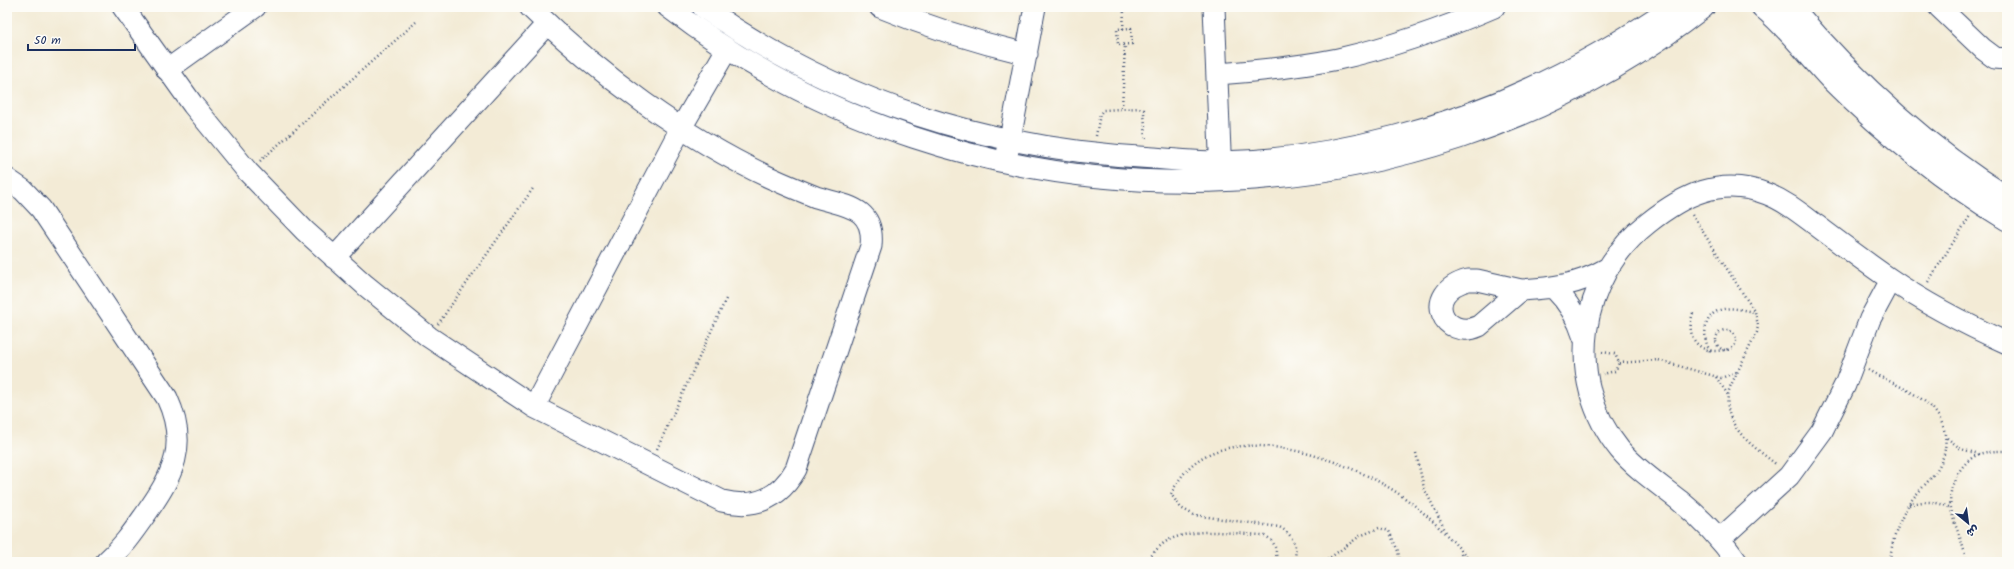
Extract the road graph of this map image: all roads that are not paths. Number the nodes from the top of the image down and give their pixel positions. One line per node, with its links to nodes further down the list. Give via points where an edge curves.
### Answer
1 (123, 7): 20 (street)
2 (255, 7): 20 (street)
3 (530, 7): 16 (street)
4 (668, 7): 17 (street)
5 (703, 7): 15 (street)
6 (880, 7): 18 (street, via 972,41)
7 (1035, 7): 18 (street)
8 (1214, 7): 21 (street)
9 (1494, 7): 21 (street, via 1396,44 1338,59 1278,69)
10 (1672, 7): 24 (street, via 1563,73 1523,92 1439,124 1397,136 1324,151 1265,159)
11 (1704, 7): 24 (street, via 1652,45 1613,69 1552,101 1489,128 1402,156 1358,166 1313,173)
12 (1762, 7): 26 (street, via 1830,79 1887,132 1947,180)
13 (1792, 7): 26 (street, via 1844,64 1883,101)
14 (1939, 7): 19 (street, via 1983,49 1995,58)
15 (727, 14): 23 (street, via 785,59 849,91)
16 (547, 24): 22 (street, via 611,77); 28 (street)
17 (727, 49): 22 (street); 23 (street, via 806,93 861,118 947,148)
18 (1026, 54): 23 (street)
19 (2007, 59)
20 (167, 70): 28 (street, via 248,172)
21 (1218, 74): 24 (street)
22 (681, 128): 35 (street); 35 (street, via 772,179 857,210 868,221 872,236 871,246 796,469 781,490 759,502 734,504 722,501)
23 (1008, 151): 24 (street, via 1062,151 1115,156)
24 (1221, 172)
25 (7, 179): 37 (street, via 23,190 41,209 167,398 176,424 177,451 170,477 126,542)
26 (1996, 194): 27 (street)
27 (2007, 220)
28 (334, 258): 35 (street, via 429,336)
29 (1606, 269): 30 (street, via 1643,226 1681,199 1701,191 1722,187 1745,188 1766,193 1786,203); 31 (street, via 1581,281); 33 (street, via 1595,291 1588,315)
30 (1891, 280): 34 (street, via 1960,320); 36 (street, via 1870,319 1822,431 1789,476)
31 (1554, 288): 32 (street); 33 (street, via 1577,317)
32 (1521, 290)
33 (1585, 340): 36 (street, via 1587,376 1594,402 1605,427 1620,449 1639,469 1696,515)
34 (2007, 343)
35 (534, 407)
36 (1720, 539): 38 (street)
37 (106, 562)
38 (1737, 562)

